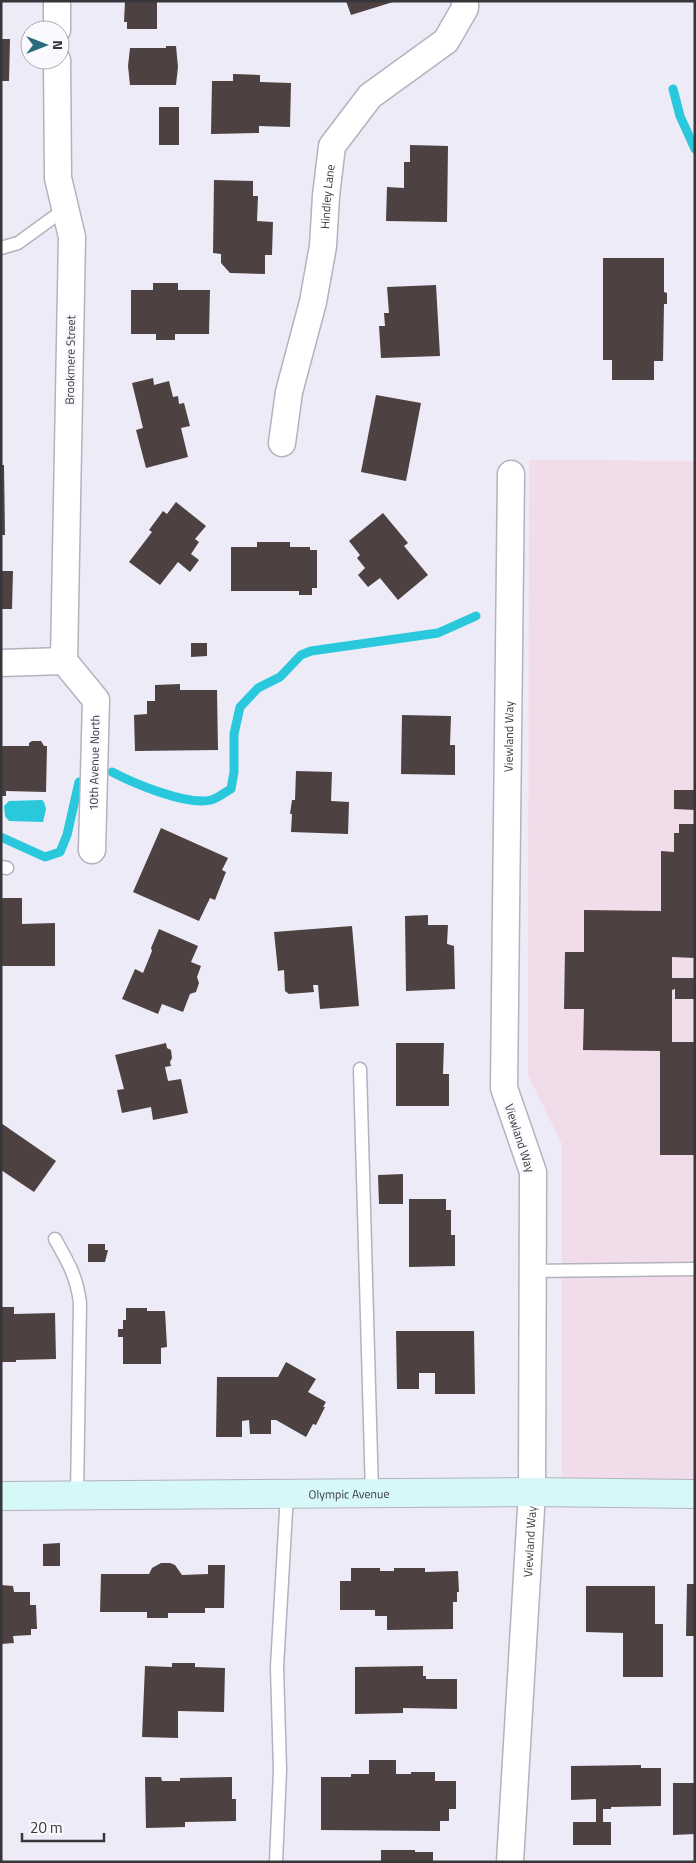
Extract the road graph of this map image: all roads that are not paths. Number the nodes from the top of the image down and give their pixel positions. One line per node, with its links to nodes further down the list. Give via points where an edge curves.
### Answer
1 (57, 1): 3 (street)
2 (465, 1): 7 (street, Hindley Lane, via 465,8 446,41 370,96 332,146 323,246 313,302 289,392)
3 (57, 20)
4 (57, 70): 5 (street, Brookmere Street, via 58,178)
5 (65, 209): 6 (lane, via 18,243); 9 (street, Brookmere Street, via 72,238)
6 (1, 248)
7 (282, 443)
8 (511, 474): 15 (street, Viewland Way, via 504,1088 533,1172)
9 (64, 661): 10 (street); 11 (street, 10th Avenue North, via 96,700)
10 (1, 663)
11 (92, 850)
12 (360, 1069): 17 (lane)
13 (55, 1239): 21 (lane, via 78,1285 80,1303)
14 (695, 1269): 15 (lane)
15 (532, 1271): 16 (street, Viewland Way)
16 (532, 1492): 17 (street, Olympic Avenue); 19 (street, Olympic Avenue); 23 (street, Viewland Way)
17 (372, 1493): 18 (street, Olympic Avenue)
18 (287, 1494): 21 (street, Olympic Avenue); 22 (lane, via 277,1667 280,1770)
19 (695, 1494)
20 (1, 1496): 21 (street, Olympic Avenue)
21 (77, 1496)
22 (276, 1862)
23 (510, 1862)

